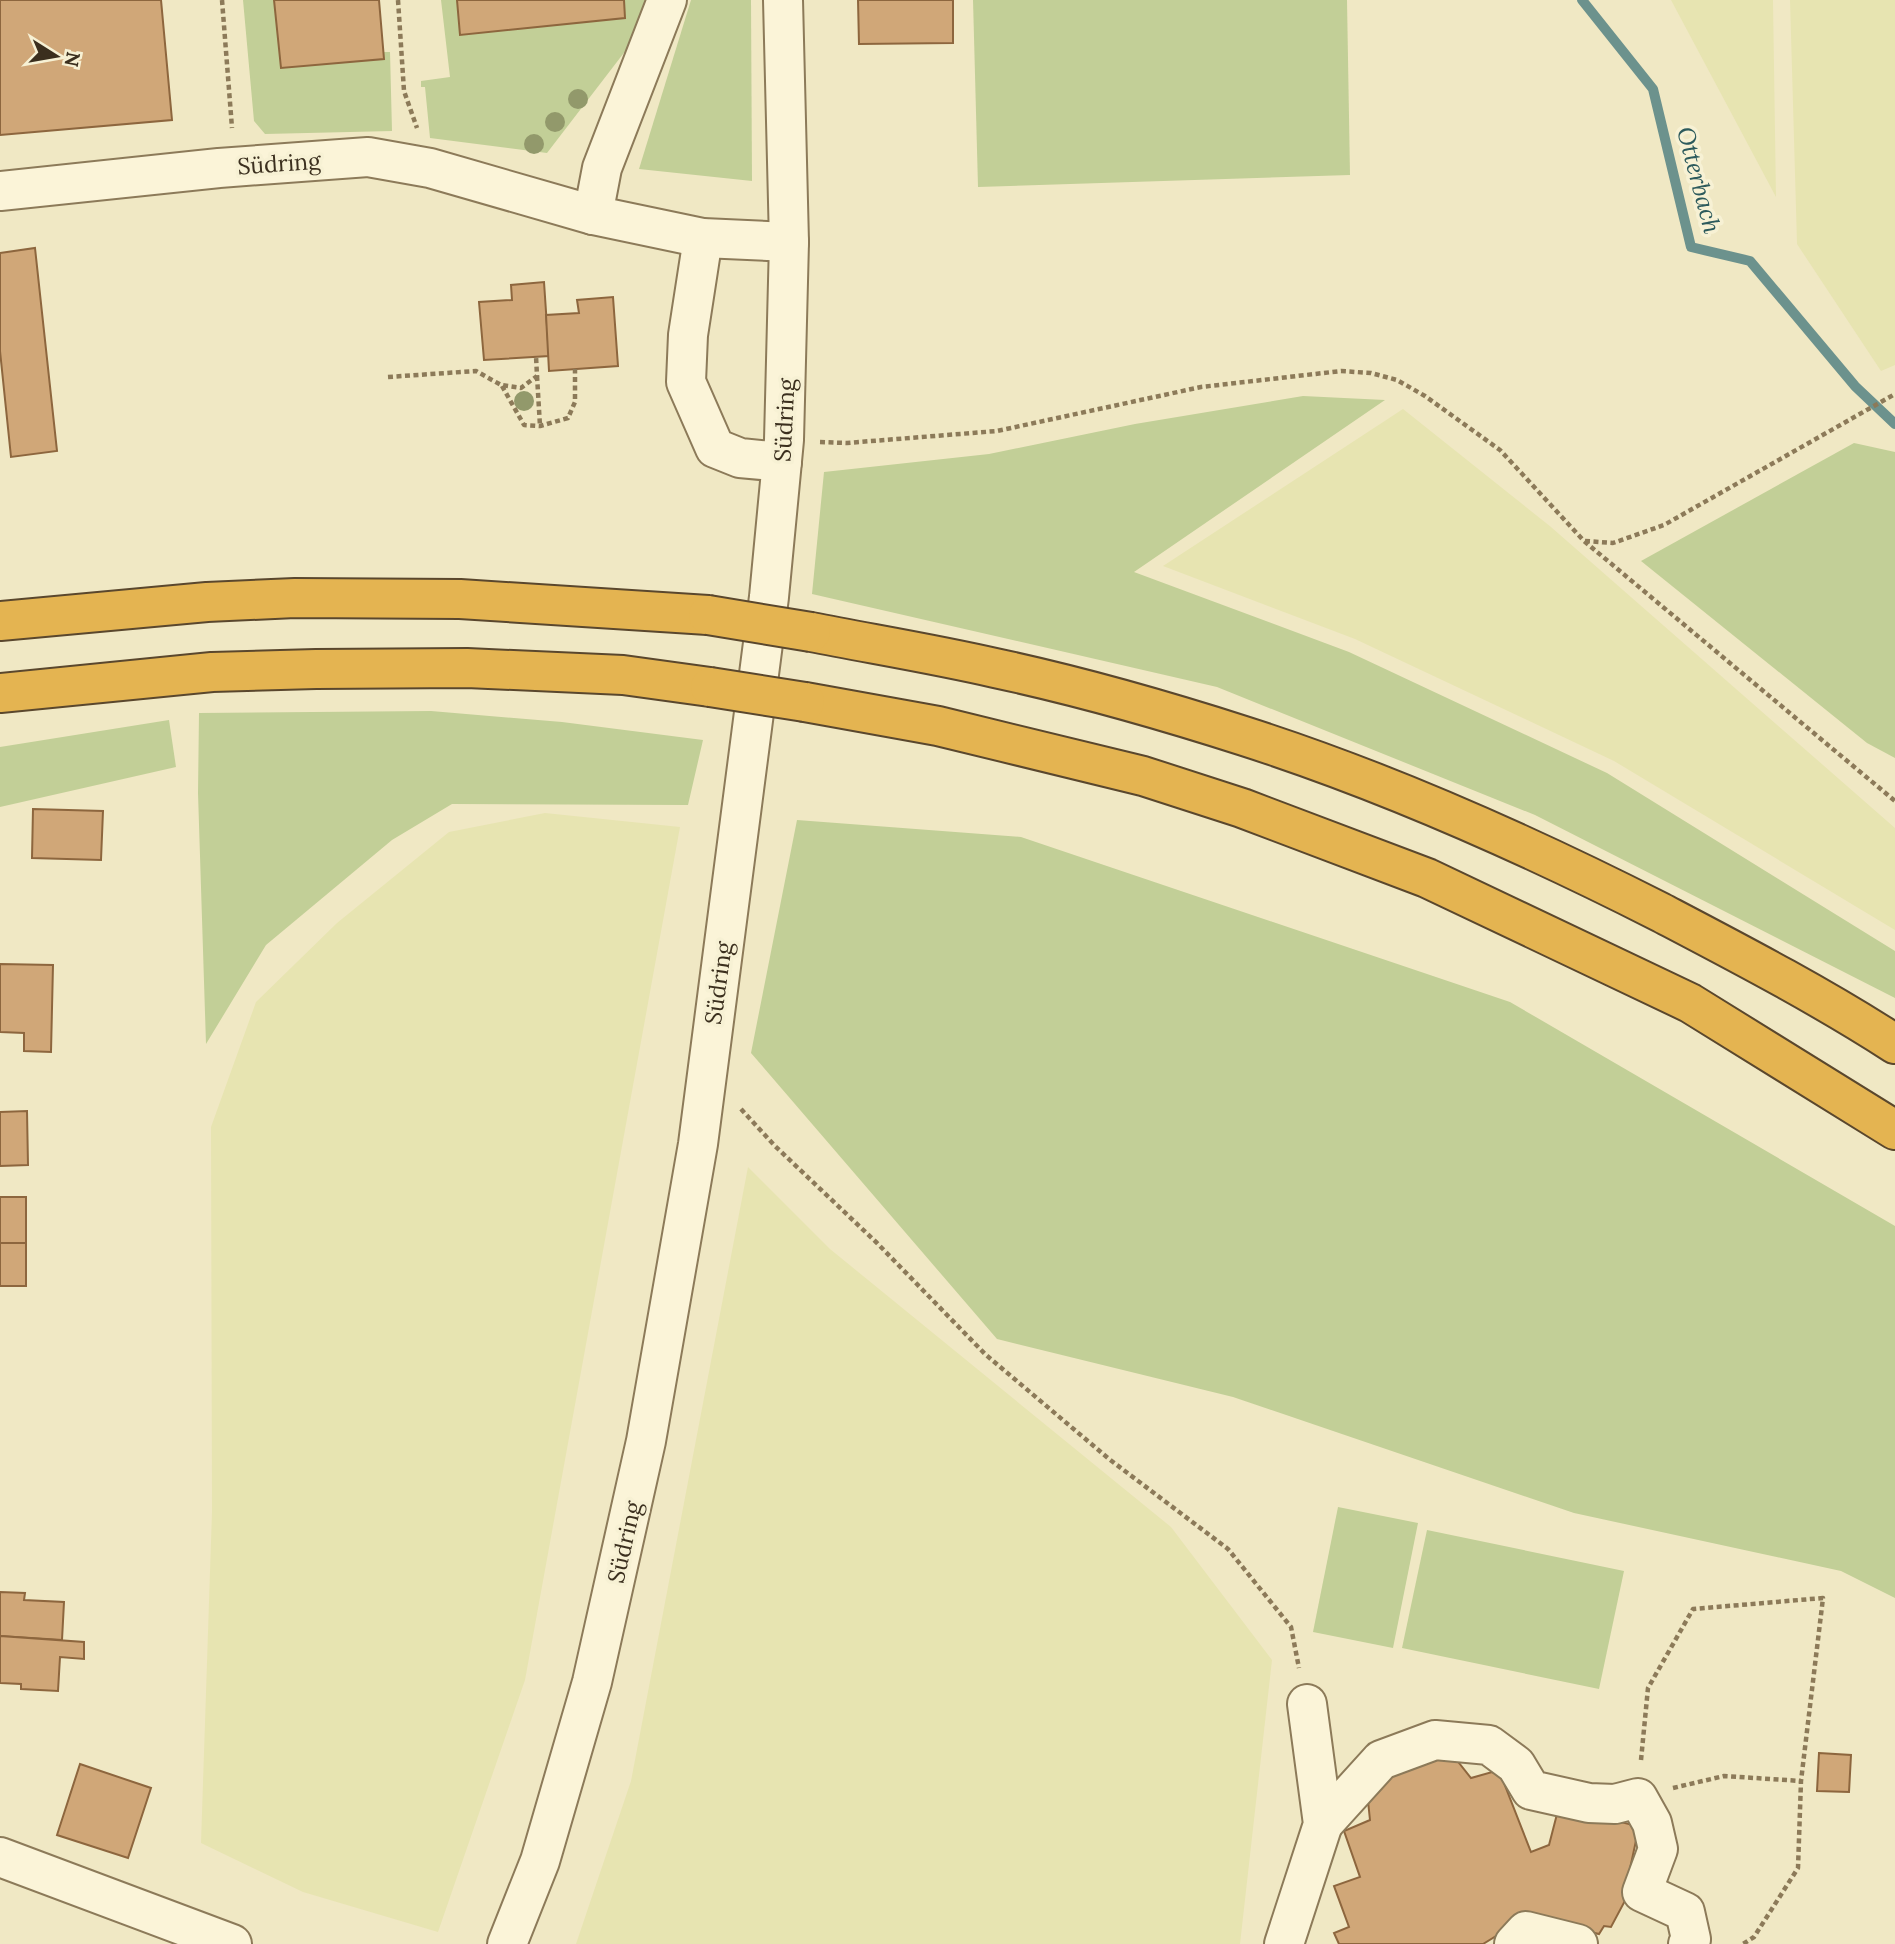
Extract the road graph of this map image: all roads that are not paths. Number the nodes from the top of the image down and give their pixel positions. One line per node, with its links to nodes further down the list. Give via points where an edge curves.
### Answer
1 (667, 0): 4 (street, via 602,168)
2 (783, 0): 6 (street, Südring)
3 (0, 191): 4 (street, Südring, via 368,157 430,168)
4 (593, 215): 5 (street, Südring)
5 (703, 238): 6 (street, Südring); 7 (street, via 688,335 686,382 715,448 740,458)
6 (789, 242): 7 (street, Südring)
7 (783, 451): 16 (street, Südring, via 769,597 698,1144 646,1441 593,1682 540,1861)
8 (9, 618): 10 (highway, bridge, via 295,598 460,599 708,615 996,668 1245,736 1496,832 1782,975)
9 (0, 693): 11 (highway, bridge, via 212,673 467,668 624,675 938,726 1143,776 1427,878 1690,1003)
10 (1895, 1044)
11 (1895, 1130)
12 (1307, 1704): 13 (street)
13 (1323, 1824): 17 (street); 20 (street, via 1381,1760 1435,1740 1489,1745 1516,1765 1531,1790 1589,1803 1615,1804 1638,1798 1652,1823 1658,1849 1642,1892 1685,1912)
14 (0, 1857): 15 (street)
15 (232, 1944)
16 (507, 1944)
17 (1284, 1944)
18 (1514, 1944): 19 (street, via 1526,1931)
19 (1578, 1944)
20 (1688, 1944)

